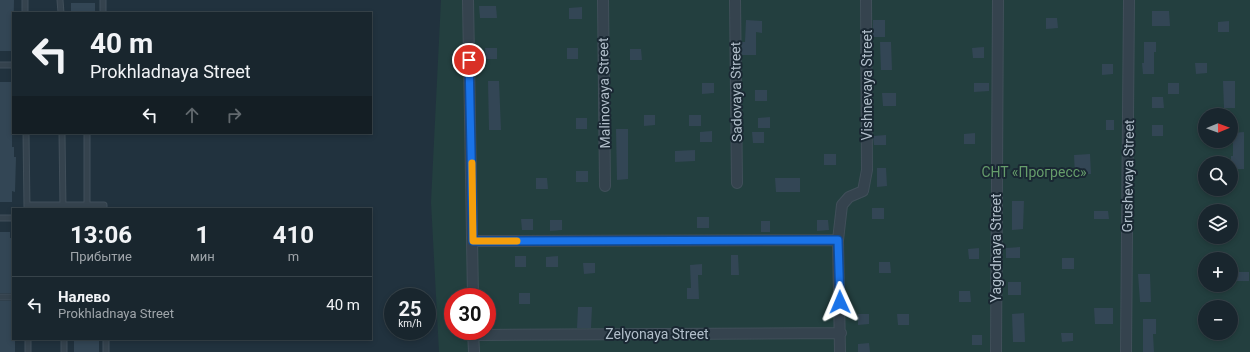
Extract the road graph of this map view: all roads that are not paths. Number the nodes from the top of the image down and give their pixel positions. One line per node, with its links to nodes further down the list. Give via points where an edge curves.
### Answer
1 (25, 0): 10 (lane)
2 (60, 0): 11 (lane)
3 (103, 0): 12 (lane)
4 (468, 0): 27 (street)
5 (603, 0): 19 (street, Malinovaya Street)
6 (735, 0): 18 (street, Sadovaya Street)
7 (866, 0): 26 (street, Vishnevaya Street, via 867,170 863,191 849,197 842,205)
8 (998, 0): 42 (street, Yagodnaya Street)
9 (1129, 0): 43 (street, Grushevaya Street)
10 (25, 12)
11 (61, 12)
12 (103, 12)
13 (0, 65): 14 (lane)
14 (12, 65)
15 (26, 134): 21 (lane)
16 (62, 134): 22 (lane)
17 (87, 134): 20 (lane)
18 (737, 183)
19 (605, 186)
20 (87, 205): 22 (lane); 23 (lane, via 104,205)
21 (27, 207): 22 (lane)
22 (62, 207)
23 (104, 208)
24 (0, 218): 25 (lane)
25 (12, 218)
26 (838, 240): 27 (street); 32 (street, Vishnevaya Street)
27 (473, 241): 28 (street)
28 (473, 288)
29 (0, 297): 30 (lane)
30 (12, 297)
31 (496, 333): 32 (street, Zelyonaya Street)
32 (840, 333): 41 (street, Vishnevaya Street)
33 (28, 340): 37 (lane)
34 (64, 340): 38 (lane)
35 (106, 340): 39 (lane)
36 (473, 340): 40 (street)
37 (28, 352)
38 (64, 352)
39 (106, 352)
40 (474, 352)
41 (840, 352)
42 (996, 352)
43 (1126, 352)

